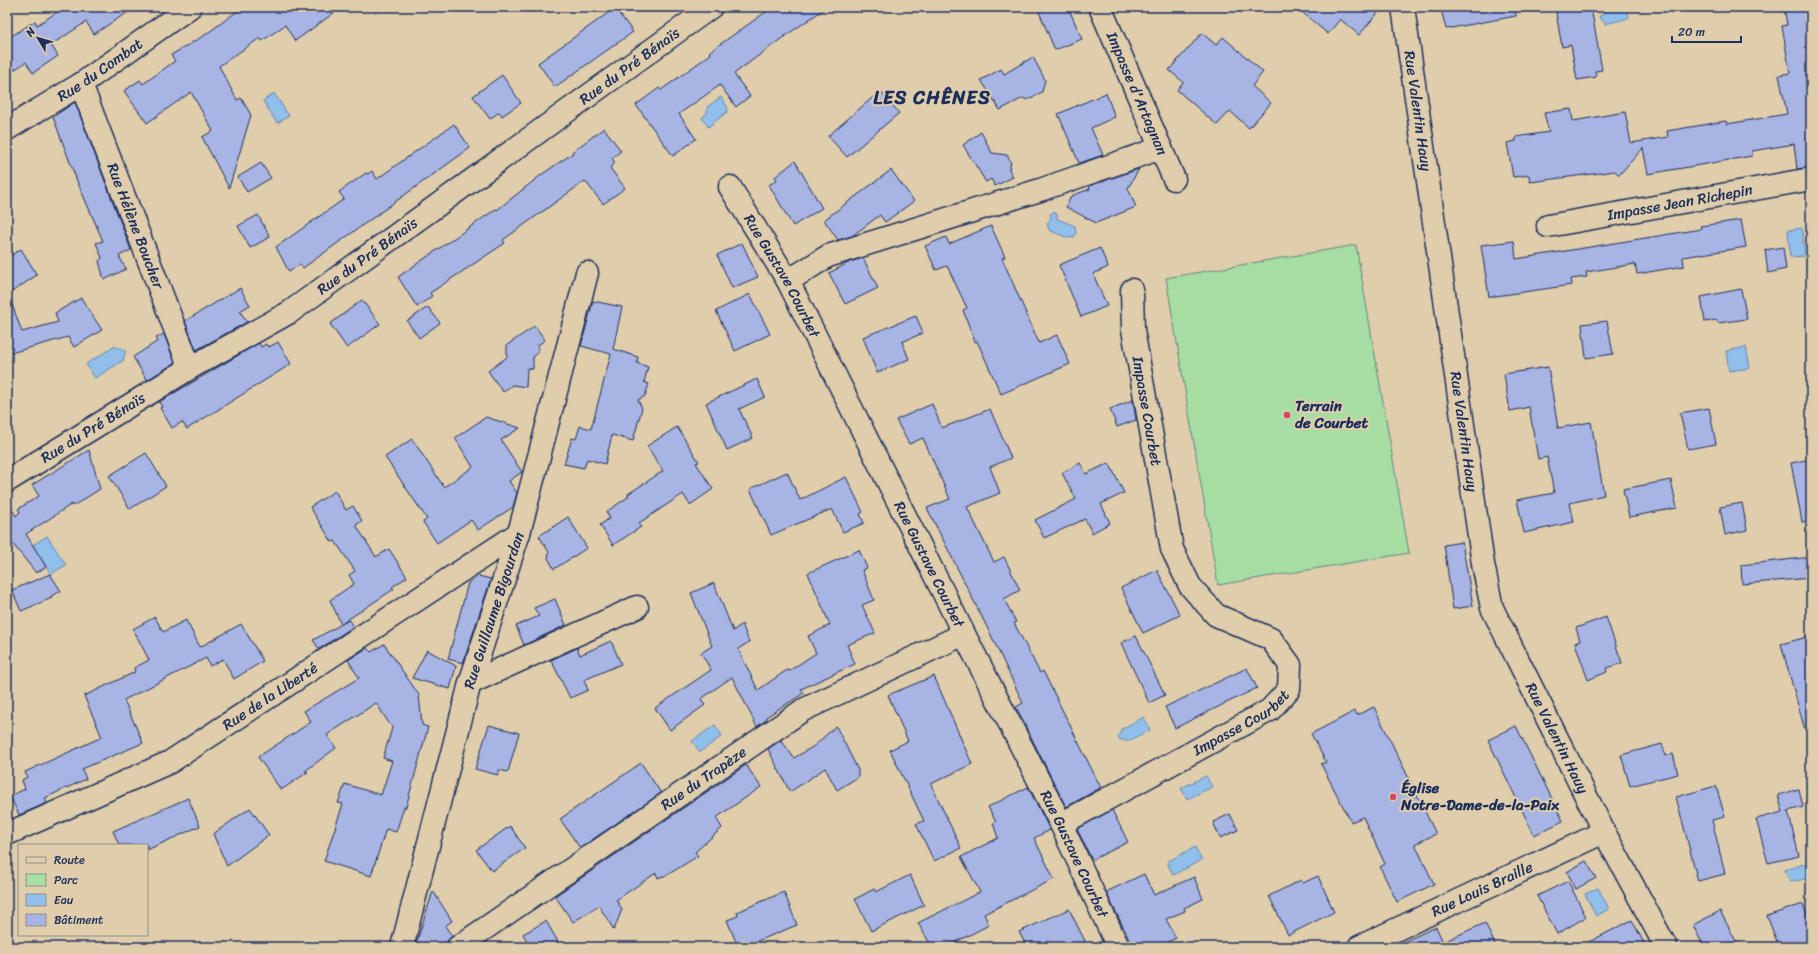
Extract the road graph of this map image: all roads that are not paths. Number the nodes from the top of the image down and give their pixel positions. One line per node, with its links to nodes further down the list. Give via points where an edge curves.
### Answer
1 (190, 7): 5 (street, Rue du Combat)
2 (712, 7): 15 (street, Rue du Pré Bénaïs, via 290,312)
3 (1100, 7): 7 (street, Impasse d'Artagnan)
4 (1403, 7): 22 (street, Rue Valentin Hauy, via 1483,564 1492,608)
5 (81, 84): 6 (street, Rue du Combat); 15 (street, Rue Hélène Boucher)
6 (7, 129)
7 (1161, 148): 8 (street, Impasse d'Artagnan); 13 (street, via 1018,197 828,256)
8 (1174, 179)
9 (1811, 179): 11 (street, Impasse Jean Richepin)
10 (730, 187): 13 (street, Rue Gustave Courbet)
11 (1548, 226)
12 (587, 274): 17 (street, Rue Guillaume Bigourdan)
13 (788, 281): 19 (street, Rue Gustave Courbet)
14 (1132, 290): 21 (street, Impasse Courbet, via 1133,330 1172,549 1190,586 1216,615 1271,638 1290,664 1288,689 1270,710)
15 (190, 368): 16 (street, Rue du Pré Bénaïs)
16 (7, 481)
17 (519, 533): 20 (street, Rue Guillaume Bigourdan); 23 (street, Rue de la Liberté, via 170,762)
18 (637, 607): 20 (street)
19 (964, 634): 21 (street, Rue Gustave Courbet); 25 (street, Rue du Trapèze, via 803,710)
20 (470, 683): 24 (street, Rue Guillaume Bigourdan)
21 (1061, 824): 26 (street, Rue Gustave Courbet)
22 (1604, 832): 27 (street, Rue Louis Braille); 28 (street, Rue Valentin Hauy)
23 (7, 834)
24 (402, 947)
25 (458, 947)
26 (1118, 947)
27 (1359, 947)
28 (1666, 947)

